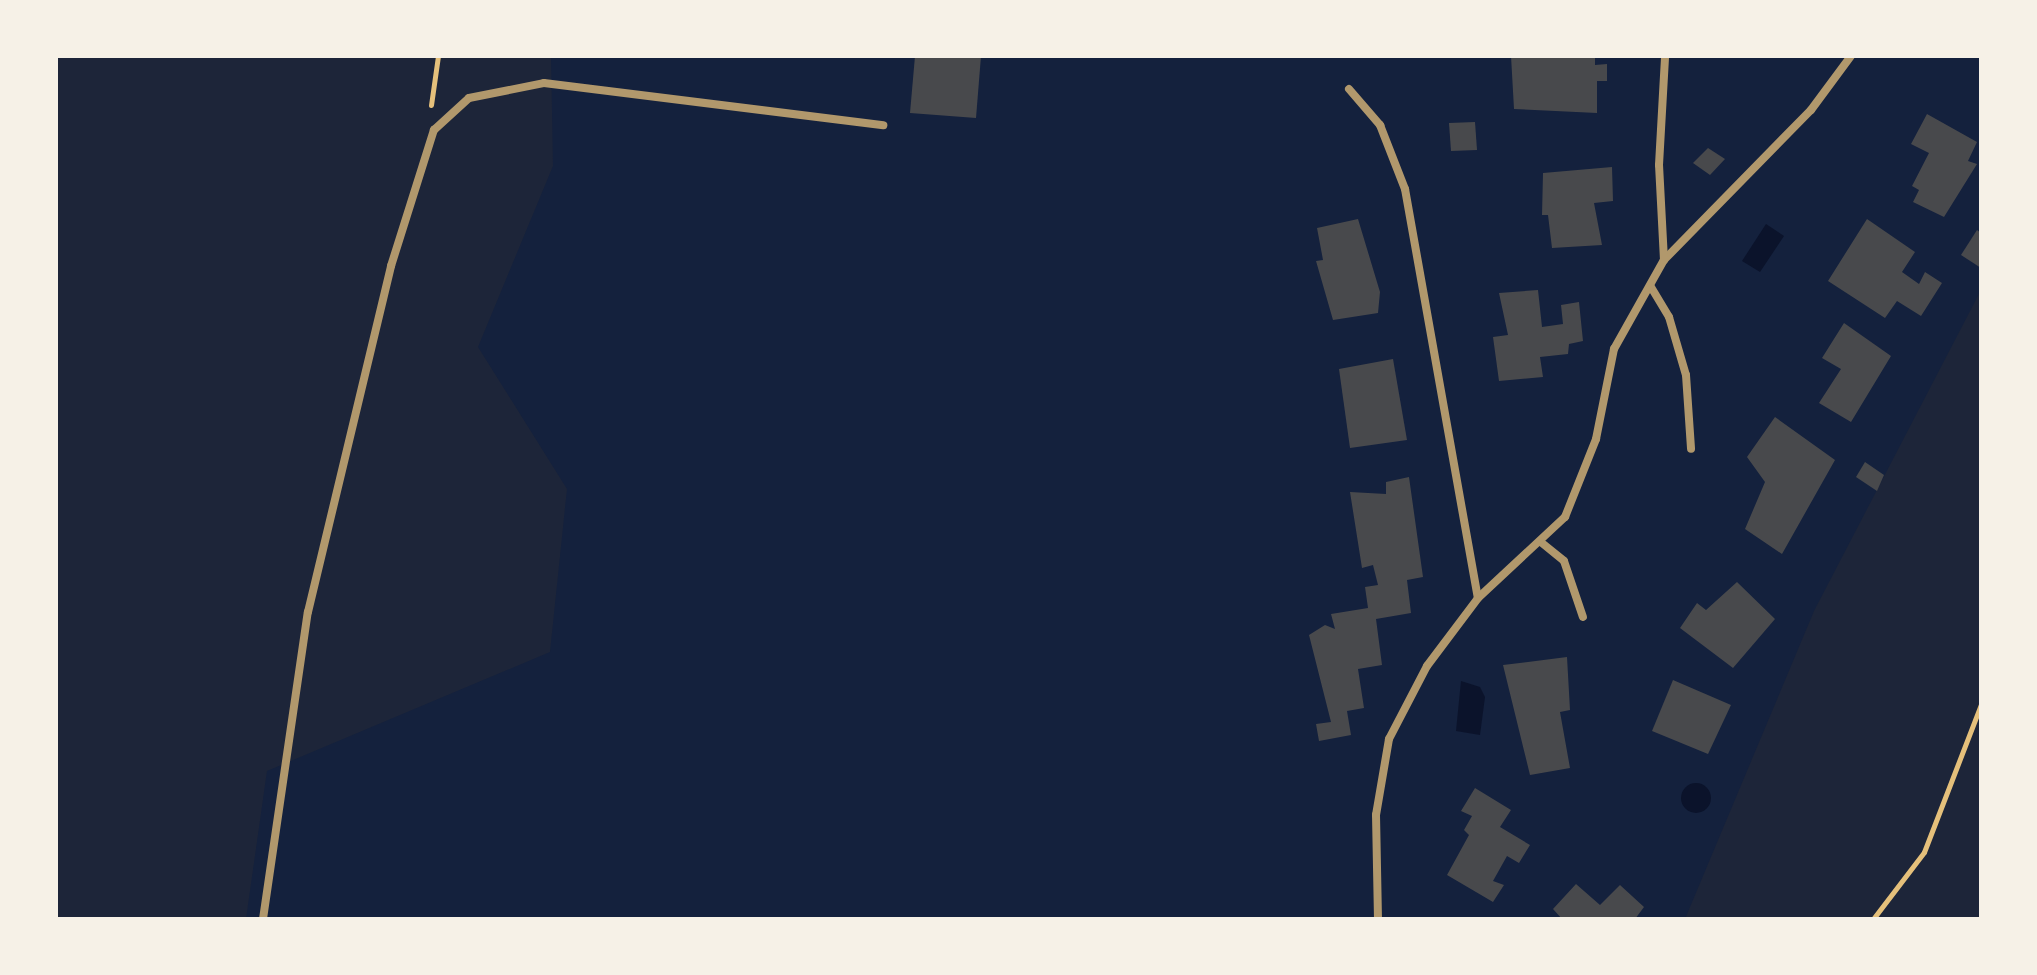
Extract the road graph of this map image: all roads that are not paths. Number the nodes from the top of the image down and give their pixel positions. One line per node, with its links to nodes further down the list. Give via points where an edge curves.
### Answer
1 (1665, 56): 5 (street, via 1659,165)
2 (1851, 56): 5 (street, via 1811,110)
3 (1349, 89): 9 (street, via 1380,125 1405,189)
4 (883, 125): 11 (street, via 544,83 469,98 434,130 391,266 308,612)
5 (1664, 260): 6 (street)
6 (1651, 287): 7 (street, via 1669,317 1686,375); 8 (street, via 1614,349 1596,439 1565,517)
7 (1691, 449)
8 (1542, 543): 9 (street); 10 (street, via 1564,561)
9 (1478, 598): 12 (street, via 1427,666 1389,739 1376,815)
10 (1583, 617)
11 (263, 919)
12 (1378, 919)

